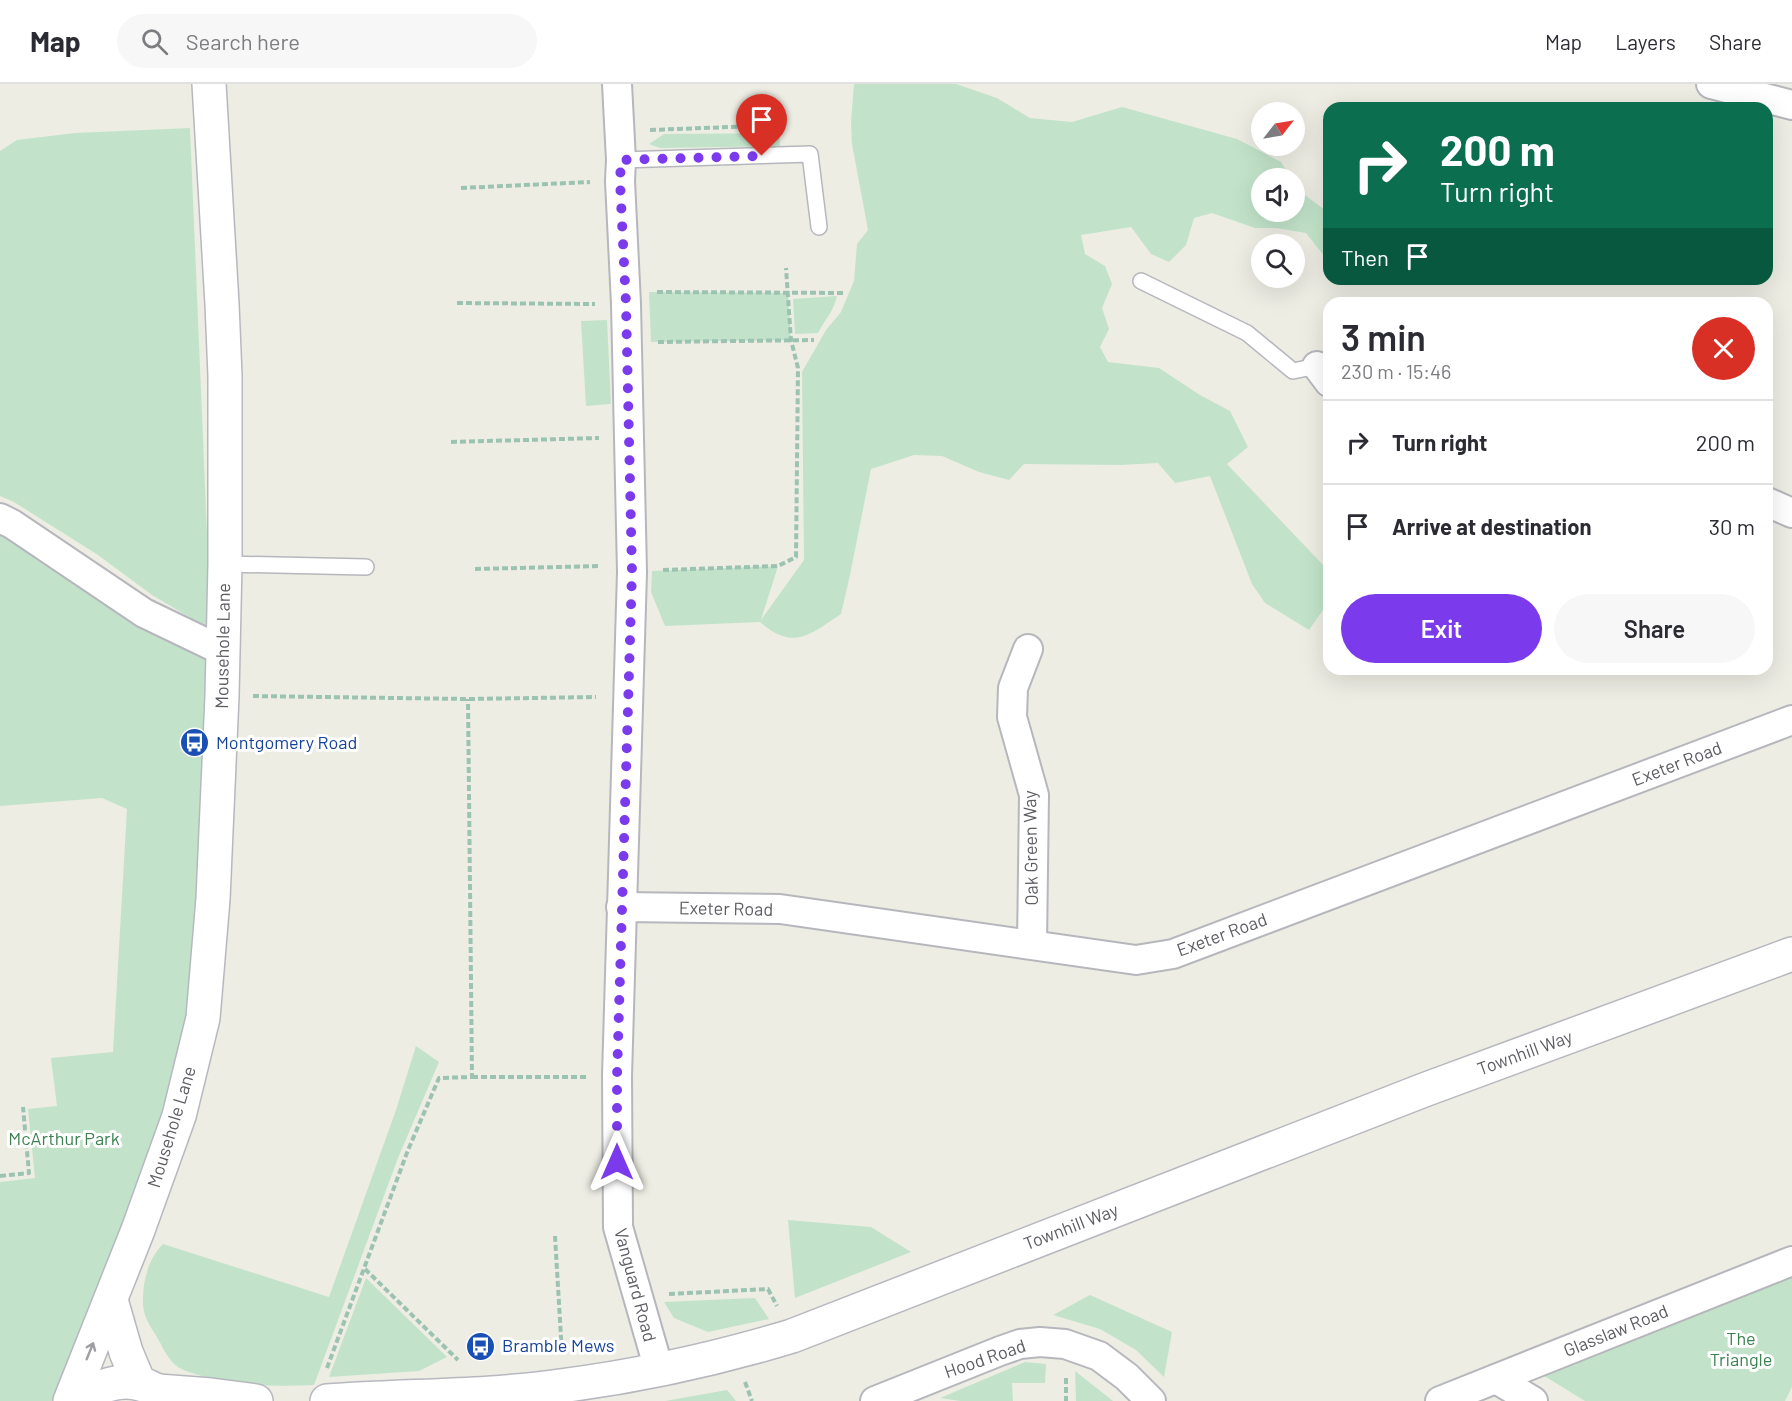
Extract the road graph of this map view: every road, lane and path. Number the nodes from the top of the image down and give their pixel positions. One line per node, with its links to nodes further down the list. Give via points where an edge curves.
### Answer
1 (209, 84): 25 (street, Mousehole Lane, via 225,387)
2 (617, 84): 6 (street, Vanguard Road)
3 (1711, 84): 4 (street)
4 (1792, 105)
5 (784, 125): 6 (path)
6 (619, 131): 7 (street, Vanguard Road)
7 (620, 170): 8 (path); 9 (lane, via 810,154); 14 (street, Vanguard Road)
8 (461, 188)
9 (819, 227)
10 (786, 268): 12 (path)
11 (1141, 281): 19 (lane, via 1247,333 1293,371)
12 (788, 293): 13 (path); 14 (path); 16 (path)
13 (843, 293)
14 (626, 298): 15 (path); 18 (street, Vanguard Road)
15 (458, 303)
16 (791, 340): 17 (path); 18 (path); 27 (path, via 798,368 796,557 778,566)
17 (814, 340)
18 (627, 343): 20 (street, Vanguard Road)
19 (1323, 374)
20 (630, 437): 21 (path); 27 (street, Vanguard Road)
21 (451, 441)
22 (1773, 505): 23 (street)
23 (1792, 513)
24 (0, 518): 30 (street, via 144,613)
25 (225, 564): 26 (lane); 30 (street, Mousehole Lane)
26 (366, 567)
27 (632, 568): 28 (path); 32 (street, Vanguard Road)
28 (475, 569)
29 (1028, 649): 36 (street, Oak Green Way, via 1013,688 1012,717 1034,795)
30 (223, 651): 31 (street, Mousehole Lane)
31 (222, 696): 33 (path); 46 (street, Mousehole Lane, via 203,1018 179,1116)
32 (627, 697): 33 (path); 35 (street, Vanguard Road)
33 (468, 699): 38 (path)
34 (1792, 720): 36 (street, Exeter Road, via 1173,954 1136,960)
35 (621, 907): 36 (street, Exeter Road, via 780,909); 39 (street, Vanguard Road)
36 (1032, 944)
37 (1792, 954): 47 (street, Townhill Way, via 1424,1090)
38 (472, 1077): 39 (path); 44 (path, via 440,1078 408,1150)
39 (617, 1077): 50 (street, Vanguard Road, via 618,1227)
40 (23, 1107): 41 (path, via 29,1173)
41 (0, 1176)
42 (555, 1236): 49 (path)
43 (1792, 1261): 52 (street, Glasslaw Road)
44 (365, 1269): 48 (path); 53 (path)
45 (667, 1294): 47 (path, via 768,1289)
46 (111, 1300): 54 (street, via 126,1352); 56 (street, Mousehole Lane, one-way to 46)
47 (792, 1336): 50 (street, Townhill Way, via 734,1354)
48 (458, 1360)
49 (562, 1364)
50 (659, 1370): 55 (street, Townhill Way)
51 (743, 1378): 59 (path)
52 (1496, 1379): 62 (street, Glasslaw Road); 63 (street)
53 (326, 1388): 55 (street, Townhill Way)
54 (155, 1392): 57 (street, via 122,1382 106,1385); 58 (street)
55 (457, 1398)
56 (70, 1401)
57 (79, 1401)
58 (256, 1401)
59 (753, 1401)
60 (875, 1401): 61 (street, Hood Road, via 1000,1351 1040,1342 1065,1344 1100,1356)
61 (1151, 1401)
62 (1440, 1401)
63 (1533, 1401)

